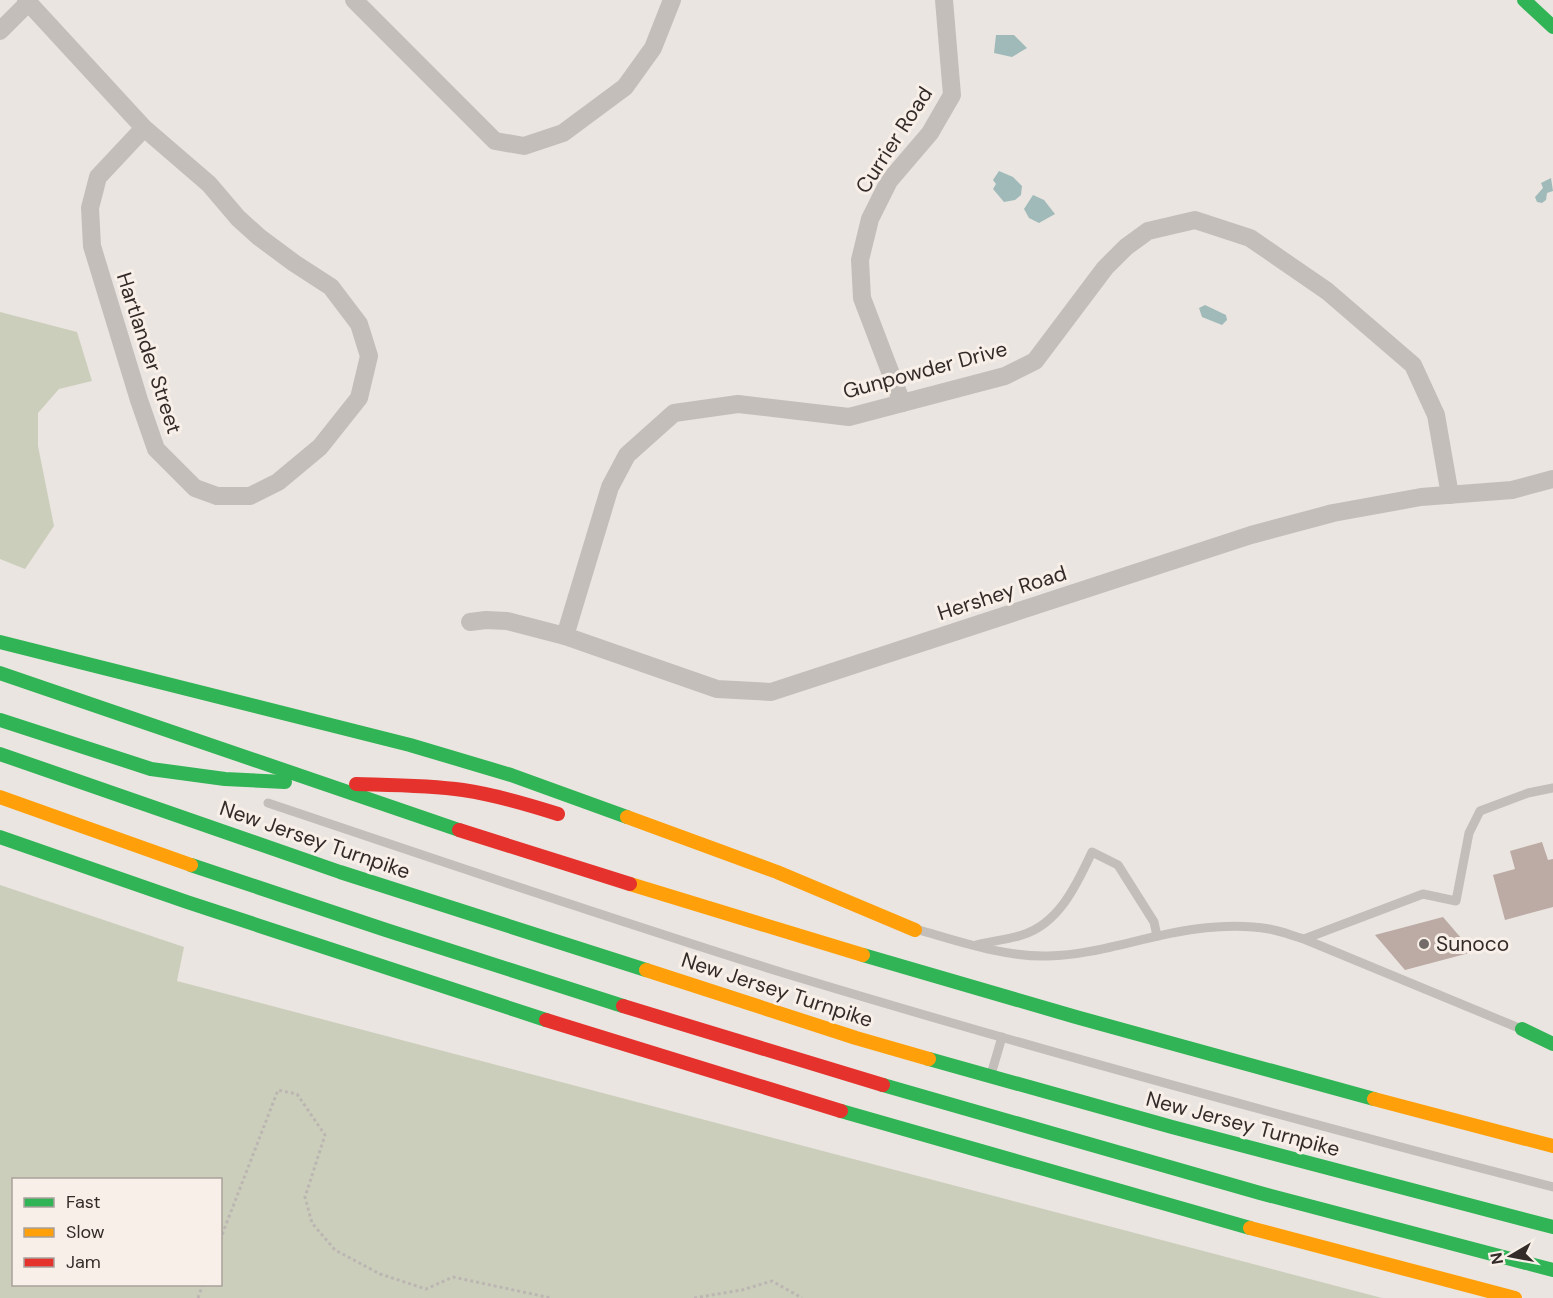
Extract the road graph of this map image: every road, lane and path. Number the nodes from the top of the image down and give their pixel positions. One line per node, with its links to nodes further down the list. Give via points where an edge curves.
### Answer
1 (354, 0): 2 (street, via 495,141 524,147 563,133 625,87 653,48)
2 (672, 0)
3 (944, 0): 9 (street, Currier Road, via 952,95 930,133 889,181 870,219 860,260 862,298)
4 (1524, 0): 6 (main road)
5 (27, 1): 7 (street); 8 (street, Hartlander Street)
6 (1553, 27)
7 (0, 31)
8 (144, 129): 8 (street, Hartlander Street, via 209,184 259,237 331,287 359,324 369,356 359,398 320,447 278,482 250,496 217,496 195,488 156,449 92,246 90,208 98,177)
9 (902, 403): 11 (street, Gunpowder Drive, via 1005,376 1035,361 1105,268 1126,247 1148,231 1195,220 1250,238 1328,291 1413,365 1436,415); 13 (street, Gunpowder Drive, via 849,417 738,404 674,413 627,455 610,487)
10 (1553, 479): 11 (street, Hershey Road, via 1512,490)
11 (1450, 495): 13 (street, Hershey Road, via 1333,513 1251,535 771,692 717,689)
12 (470, 622): 13 (street, Hershey Road, via 507,621)
13 (565, 636)
14 (0, 642): 24 (main road, via 470,763 753,862)
15 (0, 673): 33 (main road, via 614,879 1189,1050)
16 (0, 720): 21 (main road, via 151,769 225,779 448,788 506,798)
17 (0, 754): 32 (main road, New Jersey Turnpike, via 351,876 856,1038)
18 (1553, 788): 26 (lane, via 1480,811 1469,833 1456,901 1423,894)
19 (0, 797): 37 (main road, via 557,987 1164,1167)
20 (268, 803): 29 (lane, via 787,974)
21 (566, 817)
22 (0, 837): 41 (main road, via 316,948 736,1081 1150,1202)
23 (804, 898): 24 (main road)
24 (915, 930): 27 (lane)
25 (1157, 936): 26 (lane, via 1197,928 1231,927 1269,929); 27 (lane, via 1050,956 1019,955); 27 (lane, via 1154,922 1118,865 1092,852 1077,885 1051,920 1024,935)
26 (1304, 939): 28 (lane)
27 (974, 946)
28 (1522, 1029): 30 (lane); 31 (main road)
29 (1002, 1037): 32 (lane); 34 (lane)
30 (1553, 1038)
31 (1553, 1044)
32 (990, 1077): 35 (main road, New Jersey Turnpike)
33 (1553, 1146)
34 (1553, 1187)
35 (1553, 1227)
36 (222, 1235): 38 (path, via 278,1090 297,1095 325,1135 305,1197 312,1223 335,1250 380,1274 426,1289 453,1278)
37 (1553, 1270)
38 (551, 1298)
39 (694, 1298): 40 (path, via 772,1281)
40 (802, 1298)
41 (1515, 1298)

